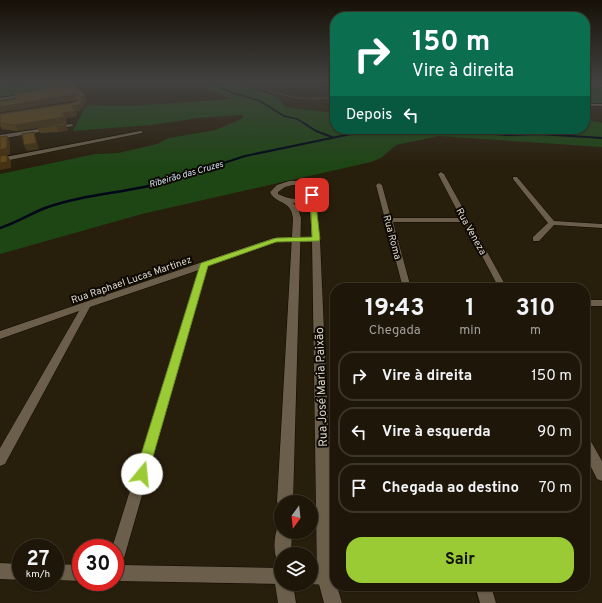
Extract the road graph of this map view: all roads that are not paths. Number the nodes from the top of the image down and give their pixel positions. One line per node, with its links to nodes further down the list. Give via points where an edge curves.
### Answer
1 (46, 109): 2 (street)
2 (41, 110)
3 (71, 125): 5 (street)
4 (140, 132): 6 (street)
5 (0, 137)
6 (0, 160)
7 (441, 174): 13 (street, Rua Veneza)
8 (514, 178): 14 (street)
9 (379, 185): 12 (street, Rua Roma)
10 (312, 195): 11 (street, via 301,201); 11 (street, via 313,191 306,185 287,184 276,188 274,192); 16 (street, Rua José Maria Paixão)
11 (284, 200): 18 (street, via 297,214)
12 (389, 220): 13 (street); 20 (street, Rua Roma)
13 (466, 220): 21 (street, Rua Veneza)
14 (552, 223): 15 (street); 17 (street)
15 (602, 226)
16 (316, 239): 18 (street, Rua Raphael Lucas Martinez); 35 (street, Rua José Maria Paixão)
17 (536, 239)
18 (296, 240): 19 (street, Rua Raphael Lucas Martinez, via 276,240); 29 (street)
19 (204, 265): 24 (street, Rua Raphael Lucas Martinez); 30 (street)
20 (405, 283)
21 (500, 283)
22 (590, 303): 23 (street)
23 (602, 303)
24 (87, 305): 25 (street, Rua Raphael Lucas Martinez); 27 (street)
25 (0, 335)
26 (590, 451): 28 (street)
27 (0, 460)
28 (602, 474)
29 (285, 495)
30 (122, 539)
31 (0, 571): 32 (street)
32 (12, 572)
33 (124, 573): 34 (street)
34 (274, 576)
35 (319, 577): 39 (street, Rua José Maria Paixão)
36 (285, 591): 38 (street)
37 (485, 591): 40 (street)
38 (288, 603)
39 (333, 603)
40 (488, 603)

